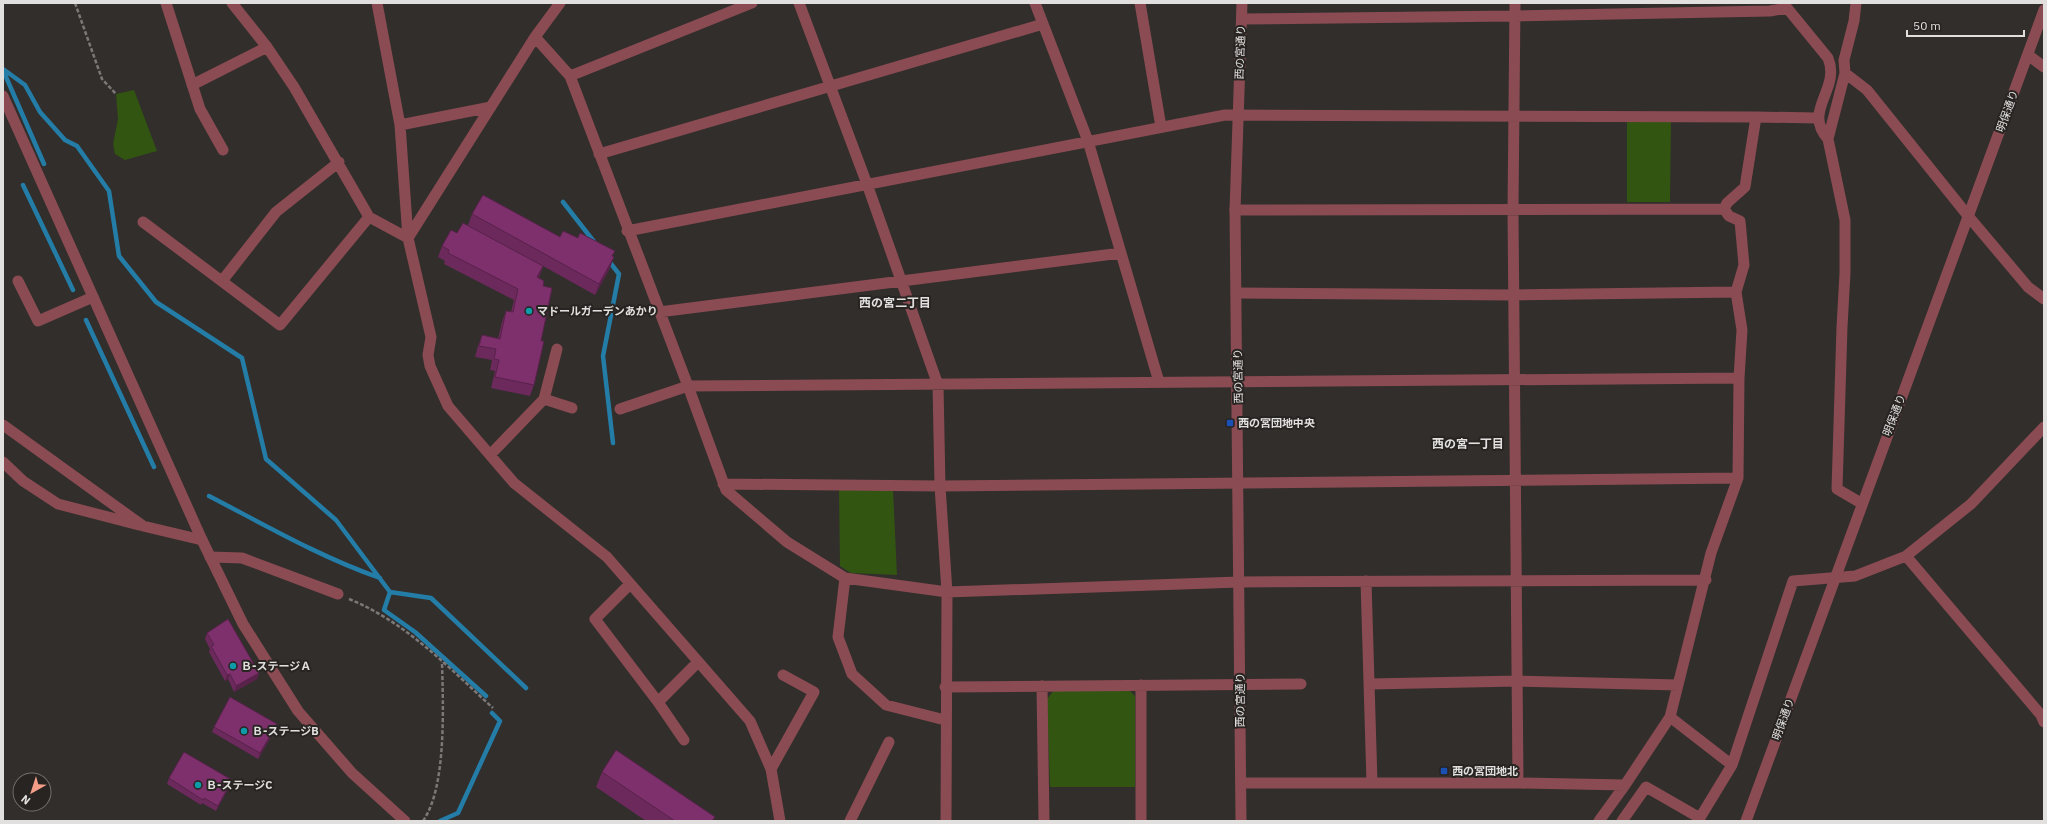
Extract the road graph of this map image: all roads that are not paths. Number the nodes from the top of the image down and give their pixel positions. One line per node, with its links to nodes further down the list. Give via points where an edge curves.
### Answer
1 (166, 3): 23 (street)
2 (232, 3): 18 (street)
3 (377, 3): 31 (street)
4 (560, 3): 17 (street)
5 (752, 3): 22 (street)
6 (799, 3): 24 (street)
7 (1035, 3): 16 (street)
8 (1140, 3): 32 (street)
9 (1242, 3): 15 (street, 西の宮通り)
10 (1515, 3): 14 (street)
11 (1856, 3): 21 (street, via 1844,60)
12 (1785, 6): 14 (street, via 1770,11); 30 (street, via 1828,58 1832,67 1832,75)
13 (2044, 10): 19 (street, 明保通り)
14 (1514, 16): 15 (street); 28 (street)
15 (1242, 19): 27 (street, 西の宮通り)
16 (1043, 24): 24 (street); 34 (street)
17 (535, 37): 22 (street); 26 (street)
18 (267, 47): 23 (street); 37 (street)
19 (2028, 55): 20 (street); 43 (street, 明保通り)
20 (2044, 67)
21 (1845, 73): 33 (street); 43 (street, via 1868,90)
22 (570, 76): 36 (street)
23 (192, 85): 35 (street, via 200,109)
24 (830, 87): 36 (street); 38 (street)
25 (3, 96): 54 (street)
26 (491, 107): 31 (street); 46 (street)
27 (1238, 115): 28 (street); 32 (street, via 1225,115); 40 (street, 西の宮通り)
28 (1513, 115): 29 (street); 41 (street)
29 (1756, 116): 30 (street); 39 (street, via 1745,187)
30 (1817, 118): 33 (street)
31 (400, 125): 46 (street)
32 (1161, 127): 34 (street)
33 (1828, 139): 76 (street, via 1845,220 1837,489)
34 (1088, 141): 38 (street); 47 (street)
35 (223, 150)
36 (599, 154): 45 (street)
37 (339, 162): 42 (street); 49 (street, via 276,212)
38 (867, 184): 45 (street); 50 (street)
39 (1724, 209): 41 (street); 51 (street, via 1729,216 1740,221 1744,265)
40 (1235, 210): 41 (street); 52 (street, 西の宮通り)
41 (1513, 210): 53 (street)
42 (369, 217): 46 (street); 49 (street, via 280,325)
43 (1969, 218): 55 (street, via 2028,287); 76 (street, 明保通り)
44 (143, 222): 49 (street)
45 (628, 231): 56 (street)
46 (408, 238): 69 (street, via 430,337 430,366 448,406)
47 (1121, 253): 50 (street); 61 (street)
48 (18, 281): 54 (street, via 38,321)
49 (222, 281)
50 (902, 282): 56 (street); 62 (street)
51 (1736, 292): 53 (street); 58 (street, via 1742,330)
52 (1237, 293): 53 (street); 60 (street, 西の宮通り)
53 (1514, 295): 59 (street)
54 (93, 297): 78 (street)
55 (2044, 299)
56 (659, 312): 63 (street)
57 (557, 349): 64 (street)
58 (1739, 378): 59 (street); 71 (street)
59 (1515, 379): 60 (street); 72 (street)
60 (1238, 381): 61 (street); 73 (street, 西の宮通り)
61 (1159, 382): 62 (street)
62 (938, 385): 63 (street); 75 (street)
63 (688, 386): 66 (street); 74 (street)
64 (544, 399): 65 (street); 69 (street)
65 (572, 408)
66 (620, 409)
67 (3, 425): 77 (street)
68 (2044, 427): 79 (street, via 1971,504)
69 (490, 455): 87 (street, via 514,483 607,557)
70 (3, 462): 77 (street, via 23,481 58,504)
71 (1738, 478): 72 (street); 84 (street, via 1711,553)
72 (1516, 479): 73 (street); 83 (street)
73 (1238, 481): 75 (street); 86 (street, 西の宮通り)
74 (723, 484): 75 (street); 81 (street, via 726,490 787,542)
75 (940, 486): 88 (street)
76 (1861, 503): 82 (street, 明保通り)
77 (143, 526): 78 (street)
78 (202, 540): 80 (street)
79 (1906, 556): 82 (street, via 1855,576); 103 (street, via 2041,715)
80 (210, 557): 89 (street, via 242,558); 113 (street, via 243,624 298,711 352,773)
81 (845, 578): 88 (street); 102 (street, via 838,637 852,674 886,705)
82 (1834, 578): 106 (street, via 1793,581); 122 (street, 明保通り)
83 (1518, 580): 84 (street); 85 (street); 92 (street)
84 (1706, 580): 97 (street)
85 (1366, 581): 86 (street); 95 (street)
86 (1239, 582): 88 (street); 93 (street, 西の宮通り)
87 (630, 584): 90 (street); 100 (street, via 595,619)
88 (947, 592): 99 (street)
89 (338, 594)
90 (698, 662): 100 (street); 107 (street, via 750,721)
91 (783, 675): 107 (street, via 814,692)
92 (1518, 681): 95 (street); 97 (street); 110 (street)
93 (1240, 684): 94 (street); 96 (street); 108 (street, 西の宮通り)
94 (1301, 684)
95 (1370, 684): 109 (street)
96 (1141, 685): 98 (street); 118 (street)
97 (1678, 685): 101 (street)
98 (1042, 686): 99 (street); 117 (street)
99 (945, 687): 102 (street)
100 (658, 702): 104 (street)
101 (1670, 717): 106 (street); 111 (street)
102 (945, 720): 116 (street)
103 (2044, 722)
104 (684, 740)
105 (889, 742): 115 (street)
106 (1732, 765): 112 (street)
107 (771, 769): 114 (street)
108 (1241, 783): 109 (street); 119 (street, 西の宮通り)
109 (1372, 783): 110 (street)
110 (1518, 783): 111 (street)
111 (1625, 785): 120 (street)
112 (1699, 820): 121 (street, via 1646,787)
113 (405, 821)
114 (780, 821)
115 (850, 821)
116 (946, 821)
117 (1044, 821)
118 (1141, 821)
119 (1241, 821)
120 (1599, 821)
121 (1622, 821)
122 (1746, 821)

